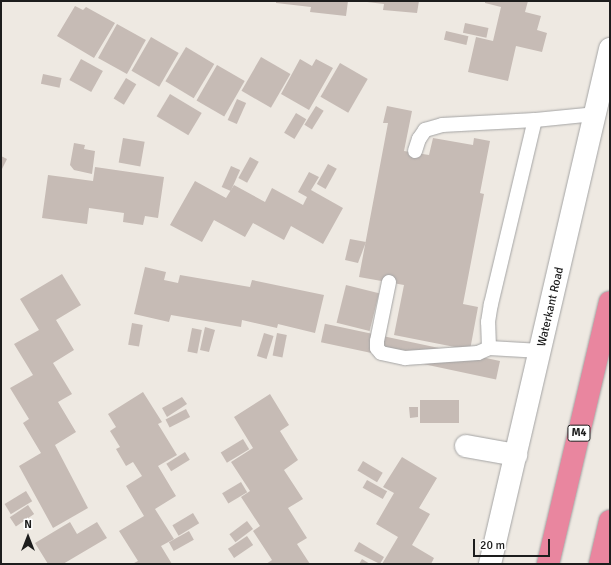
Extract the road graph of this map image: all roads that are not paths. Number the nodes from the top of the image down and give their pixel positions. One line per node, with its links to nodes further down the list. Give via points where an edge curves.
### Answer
1 (610, 49): 2 (street, Waterkant Road)
2 (595, 114): 3 (lane); 8 (street, Waterkant Road)
3 (535, 120): 4 (lane, via 442,125 425,130); 7 (lane, via 491,304 488,322)
4 (415, 151)
5 (389, 282): 7 (lane, via 377,341 377,348 381,353 405,358 478,354)
6 (610, 302): 13 (highway, M4)
7 (489, 348): 8 (lane)
8 (541, 351): 10 (street, Waterkant Road)
9 (466, 446): 10 (street)
10 (516, 455): 12 (street, Waterkant Road)
11 (610, 521): 14 (highway)
12 (490, 564)
13 (548, 564)
14 (600, 564)

